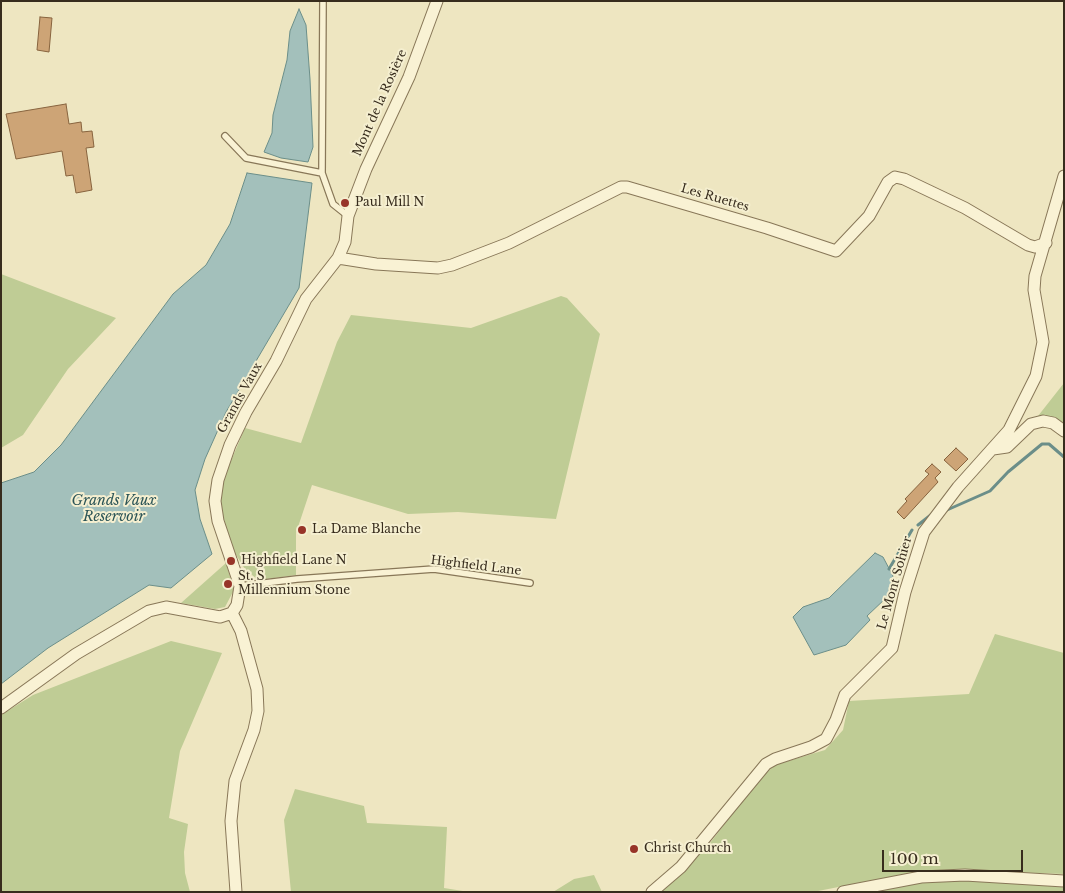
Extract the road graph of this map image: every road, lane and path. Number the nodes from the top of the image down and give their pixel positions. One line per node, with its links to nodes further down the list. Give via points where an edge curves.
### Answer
1 (323, 1): 4 (lane)
2 (437, 1): 6 (street, Mont de la Rosière, via 409,77)
3 (225, 136): 4 (lane, via 246,158)
4 (322, 173): 6 (lane, via 333,204)
5 (1064, 176): 7 (street, Le Mont Sohier)
6 (348, 216): 8 (street, Grands Vaux, via 346,242)
7 (1046, 243): 8 (street, Les Ruettes, via 1035,247 1028,245 965,208 895,177 888,182 869,216 836,251 621,187 509,243 452,265 438,268); 10 (street, Le Mont Sohier, via 1035,276 1034,290 1043,342 1036,376 1017,416)
8 (338, 258): 12 (street, Grands Vaux, via 306,299 276,361 246,412 218,480 215,500 218,521)
9 (1064, 431): 10 (street, via 1053,423 1042,421 1031,424 1007,447)
10 (993, 449): 17 (street, Le Mont Sohier, via 924,532 892,648 845,695 826,739 766,764 680,867)
11 (530, 583): 12 (lane, Highfield Lane, via 434,569)
12 (240, 586): 13 (street, via 237,605)
13 (232, 613): 14 (street, via 220,617 166,607 149,611 76,654); 16 (street, via 241,630 257,689 258,711 235,782 231,820)
14 (1, 708)
15 (1064, 881): 18 (street, via 921,877)
16 (236, 892)
17 (652, 892)
18 (844, 892)

